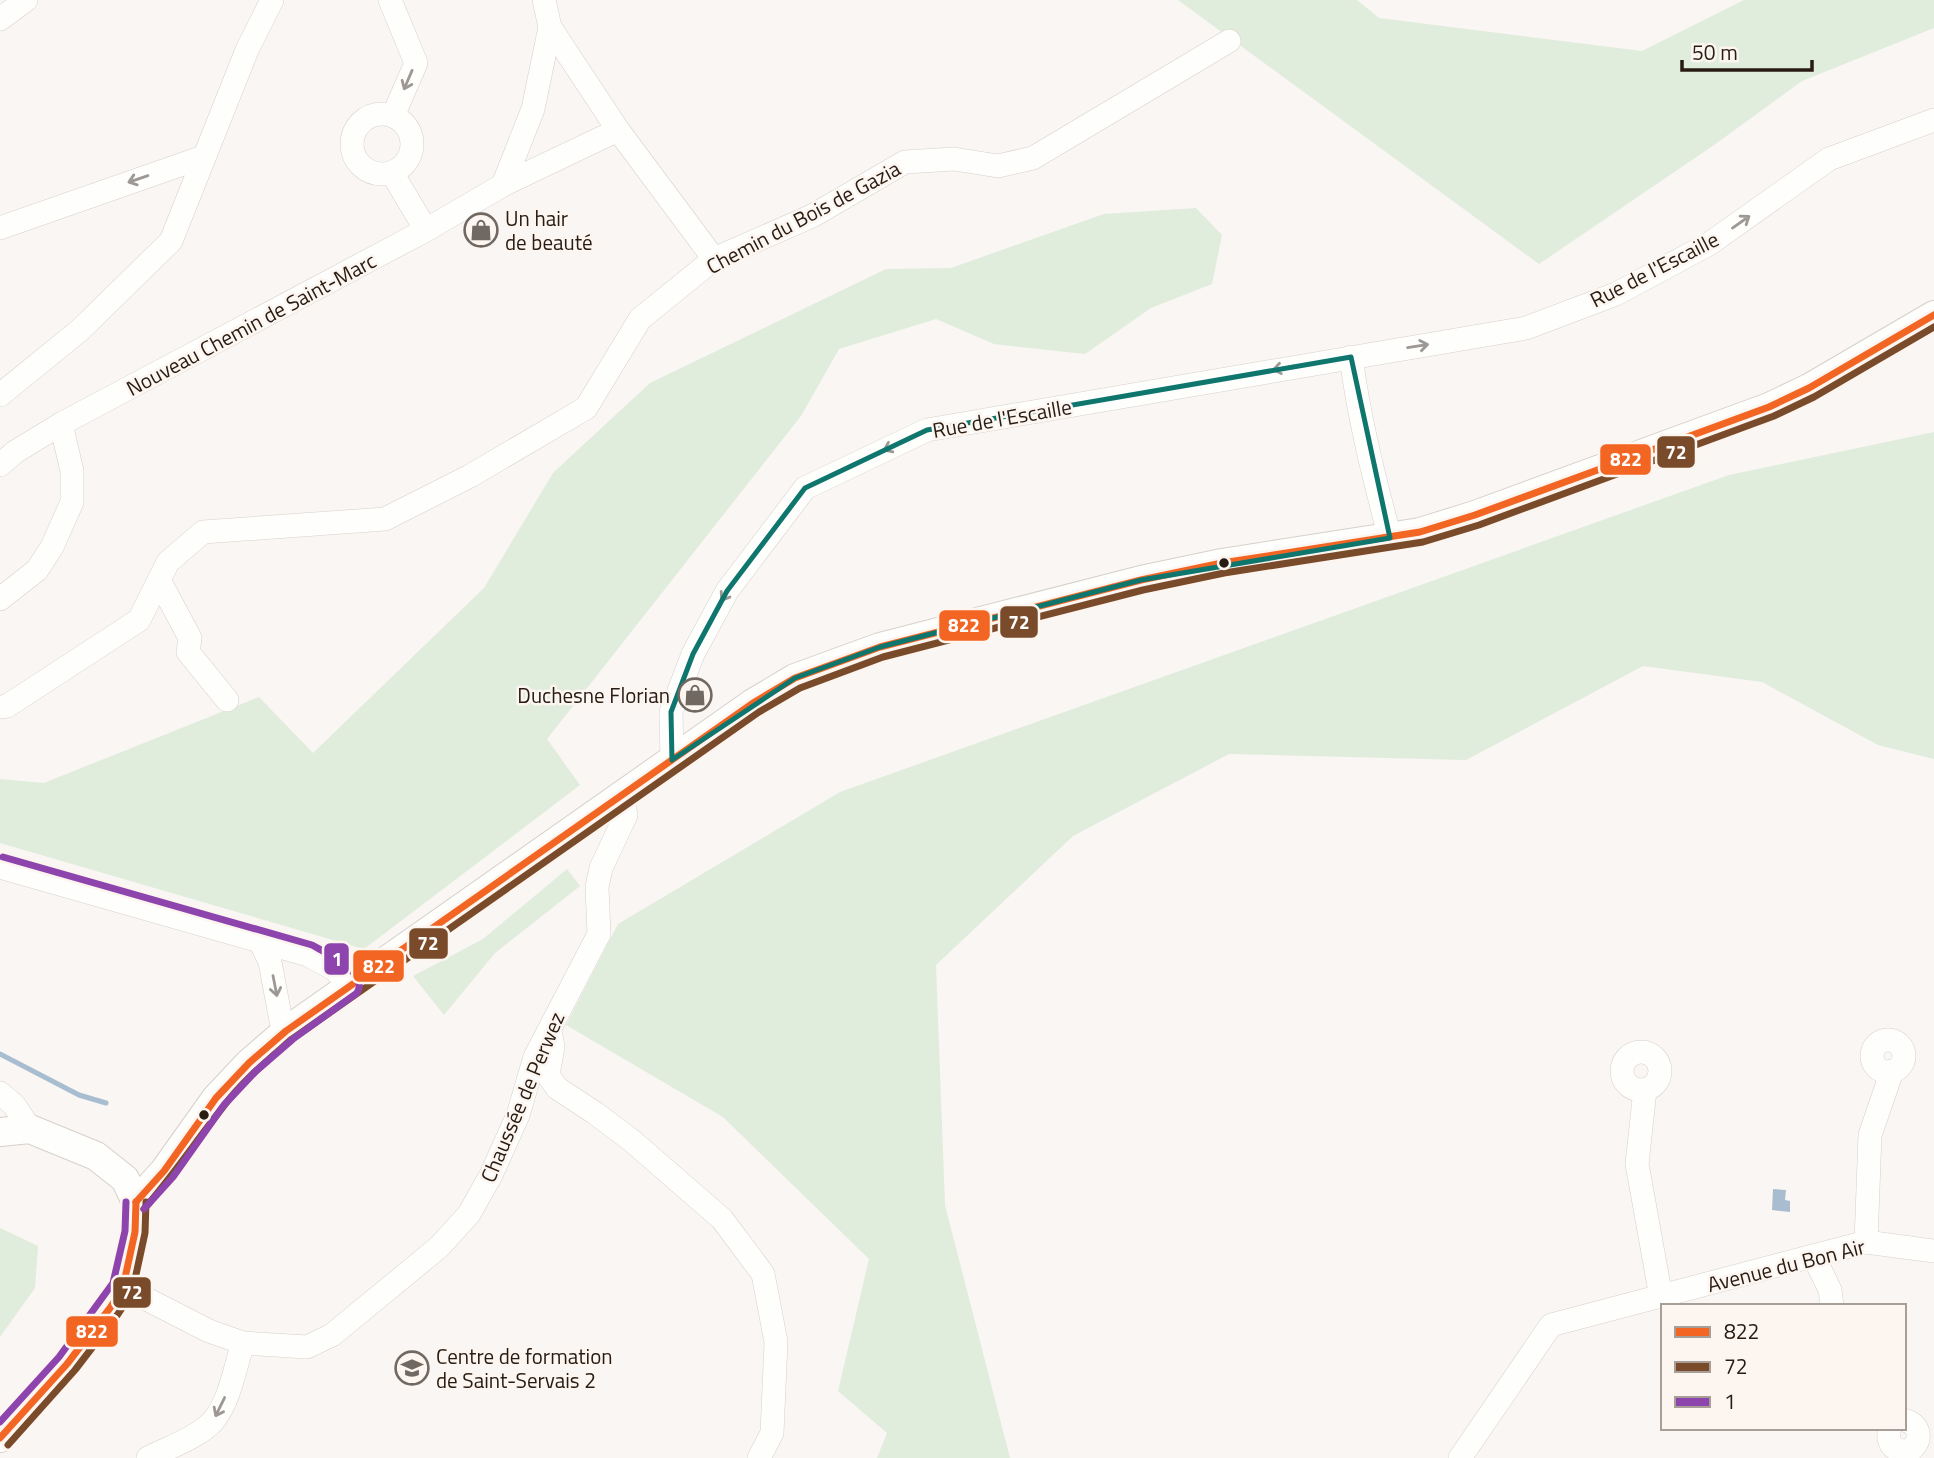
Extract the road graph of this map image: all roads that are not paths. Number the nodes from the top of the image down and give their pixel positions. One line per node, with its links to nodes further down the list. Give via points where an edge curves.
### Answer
1 (26, 0): 5 (street)
2 (272, 0): 15 (street)
3 (390, 0): 10 (street, one-way to 10, via 416,63)
4 (544, 0): 6 (street)
5 (0, 19)
6 (550, 27): 8 (street); 9 (street)
7 (1230, 41): 21 (street, Chemin du Bois de Gazia, via 1033,158 998,166 954,159 905,162 812,216)
8 (538, 81): 9 (street, via 562,69); 12 (street)
9 (588, 85): 13 (street); 14 (street, via 593,120)
10 (393, 116): 17 (street, via 409,129 413,142 403,167); 17 (street, via 373,115 361,122 352,146 365,169)
11 (1934, 120): 23 (street, Rue de l'Escaille, one-way to 11, via 1526,328 1616,294 1709,244 1829,159)
12 (527, 124): 16 (street, via 531,157); 18 (street)
13 (618, 130): 14 (street); 21 (street)
14 (583, 147): 16 (street)
15 (203, 157): 19 (street, one-way to 19); 24 (street, via 171,241 80,330)
16 (548, 164): 18 (street, Nouveau Chemin de Saint-Marc)
17 (391, 173): 20 (street)
18 (503, 185): 20 (street, Nouveau Chemin de Saint-Marc)
19 (0, 228)
20 (426, 230): 25 (street, Nouveau Chemin de Saint-Marc)
21 (714, 259): 28 (street, Chemin du Bois de Gazia, via 640,319 586,408 470,476 385,519 203,532 174,555)
22 (1934, 315): 27 (main road, via 1769,407 1475,515)
23 (1351, 356): 27 (street, via 1363,432); 32 (street, Rue de l'Escaille, one-way to 32, via 927,430 805,488 727,591 693,654 671,712)
24 (0, 395)
25 (61, 425): 26 (street, Nouveau Chemin de Saint-Marc); 29 (street, via 72,471 72,502 58,537 37,570)
26 (0, 465)
27 (1390, 538): 32 (main road, via 1222,562 880,647 795,678)
28 (159, 580): 30 (street, via 190,638 188,652); 31 (street, Chemin du Bois de Gazia, via 139,620)
29 (0, 599)
30 (227, 701)
31 (3, 706)
32 (672, 760): 33 (main road)
33 (622, 795): 36 (main road); 37 (street, Chaussée de Perwez, via 626,815 597,887 599,934)
34 (0, 867): 35 (street)
35 (260, 941): 36 (street, via 308,955 334,969); 38 (street, one-way to 38, via 270,962)
36 (350, 985): 38 (main road)
37 (550, 1027): 51 (street, Chaussée de Perwez, via 491,1175 469,1214 439,1247 332,1335 307,1347); 54 (street, via 553,1046 548,1075 557,1088 631,1140 722,1219 763,1274 776,1342 772,1433)
38 (286, 1031): 44 (main road, via 216,1098)
39 (1892, 1072): 45 (street, via 1870,1135)
40 (1645, 1090): 49 (street, via 1637,1164)
41 (0, 1094): 42 (street)
42 (30, 1129): 43 (main road); 44 (main road, via 96,1156 125,1179)
43 (0, 1132)
44 (136, 1202): 48 (main road, via 135,1233)
45 (1866, 1242): 46 (street, Avenue du Bon Air); 47 (street, Avenue du Bon Air)
46 (1934, 1251)
47 (1814, 1257): 49 (street, Avenue du Bon Air); 50 (street)
48 (123, 1287): 51 (street, Chaussée de Perwez, via 209,1331); 52 (main road, via 67,1364)
49 (1661, 1297): 55 (street, Avenue du Bon Air, via 1551,1325)
50 (1832, 1304)
51 (243, 1343): 53 (street, one-way to 53, via 214,1419 201,1431)
52 (0, 1438)
53 (148, 1458)
54 (759, 1458)
55 (1460, 1458)

